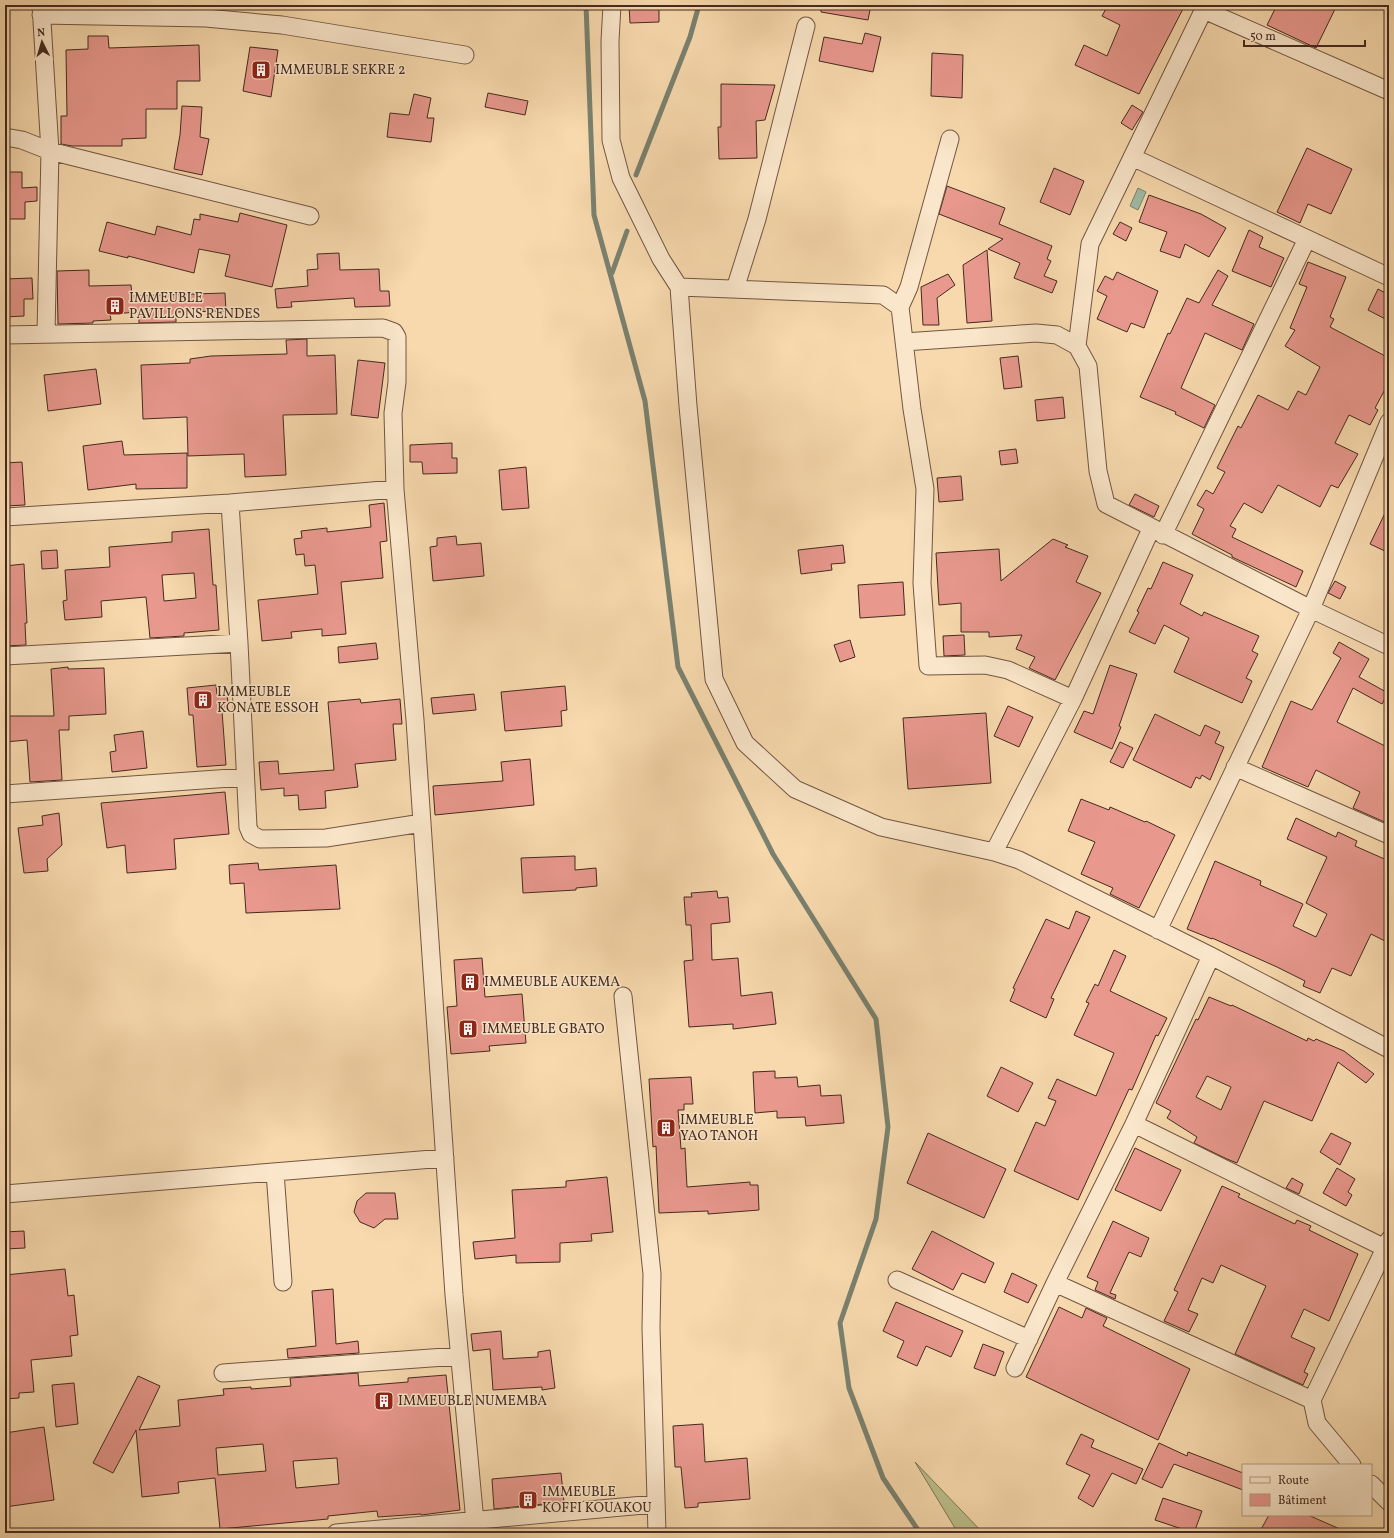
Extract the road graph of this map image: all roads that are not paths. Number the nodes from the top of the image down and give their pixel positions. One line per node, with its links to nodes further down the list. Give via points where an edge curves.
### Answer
1 (612, 5): 14 (street, via 611,140 621,178 661,259)
2 (1205, 8): 6 (street); 10 (street)
3 (41, 10): 5 (street, via 206,18 282,25); 9 (street)
4 (806, 26): 15 (street, via 757,219)
5 (465, 55)
6 (1389, 91)
7 (5, 137): 9 (street, via 22,140)
8 (950, 139): 16 (street, via 909,287)
9 (50, 151): 11 (street); 17 (street)
10 (1132, 158): 12 (street); 20 (street, via 1090,244)
11 (310, 216)
12 (1307, 239): 13 (street); 26 (street)
13 (1389, 277)
14 (679, 287): 15 (street); 37 (street, via 714,678 745,743 795,789 881,827)
15 (735, 289): 16 (street, via 883,295)
16 (900, 307): 19 (street)
17 (46, 333): 18 (street); 23 (street, via 337,328 383,328 394,332 397,337 397,382 393,413)
18 (5, 334)
19 (904, 342): 20 (street, via 1036,333 1057,335); 31 (street, via 925,489 922,583 928,666 985,665 1008,670)
20 (1077, 346): 26 (street, via 1088,366 1098,471 1106,504)
21 (1389, 422): 22 (street)
22 (1384, 447): 27 (street)
23 (395, 489): 24 (street); 35 (street)
24 (230, 503): 25 (street); 28 (street)
25 (5, 517)
26 (1157, 532): 27 (street); 31 (street)
27 (1311, 609): 29 (street); 32 (street)
28 (239, 643): 30 (street); 33 (street)
29 (1389, 646)
30 (5, 656)
31 (1073, 699): 37 (street)
32 (1235, 767): 36 (street); 38 (street)
33 (245, 777): 34 (street); 35 (street, via 248,827 251,834 260,839 326,838)
34 (5, 794)
35 (422, 823): 43 (street)
36 (1389, 835)
37 (994, 852): 38 (street, via 1019,860)
38 (1158, 930): 39 (street)
39 (1211, 956): 41 (street); 42 (street)
40 (623, 996): 58 (street, via 652,1274)
41 (1389, 1049)
42 (1134, 1124): 46 (street); 49 (street)
43 (445, 1158): 44 (street); 51 (street)
44 (275, 1172): 45 (street); 48 (street)
45 (5, 1194)
46 (1387, 1244): 54 (street)
47 (898, 1280): 50 (street)
48 (283, 1282)
49 (1055, 1284): 50 (street); 54 (street)
50 (1029, 1339): 52 (street)
51 (459, 1356): 53 (street); 59 (street)
52 (1015, 1368)
53 (223, 1373)
54 (1312, 1400): 55 (street, via 1317,1423)
55 (1351, 1464)
56 (1372, 1485): 57 (street)
57 (1389, 1502)
58 (655, 1504): 59 (street); 61 (street)
59 (475, 1526): 60 (street)
60 (336, 1533)
61 (657, 1533)

